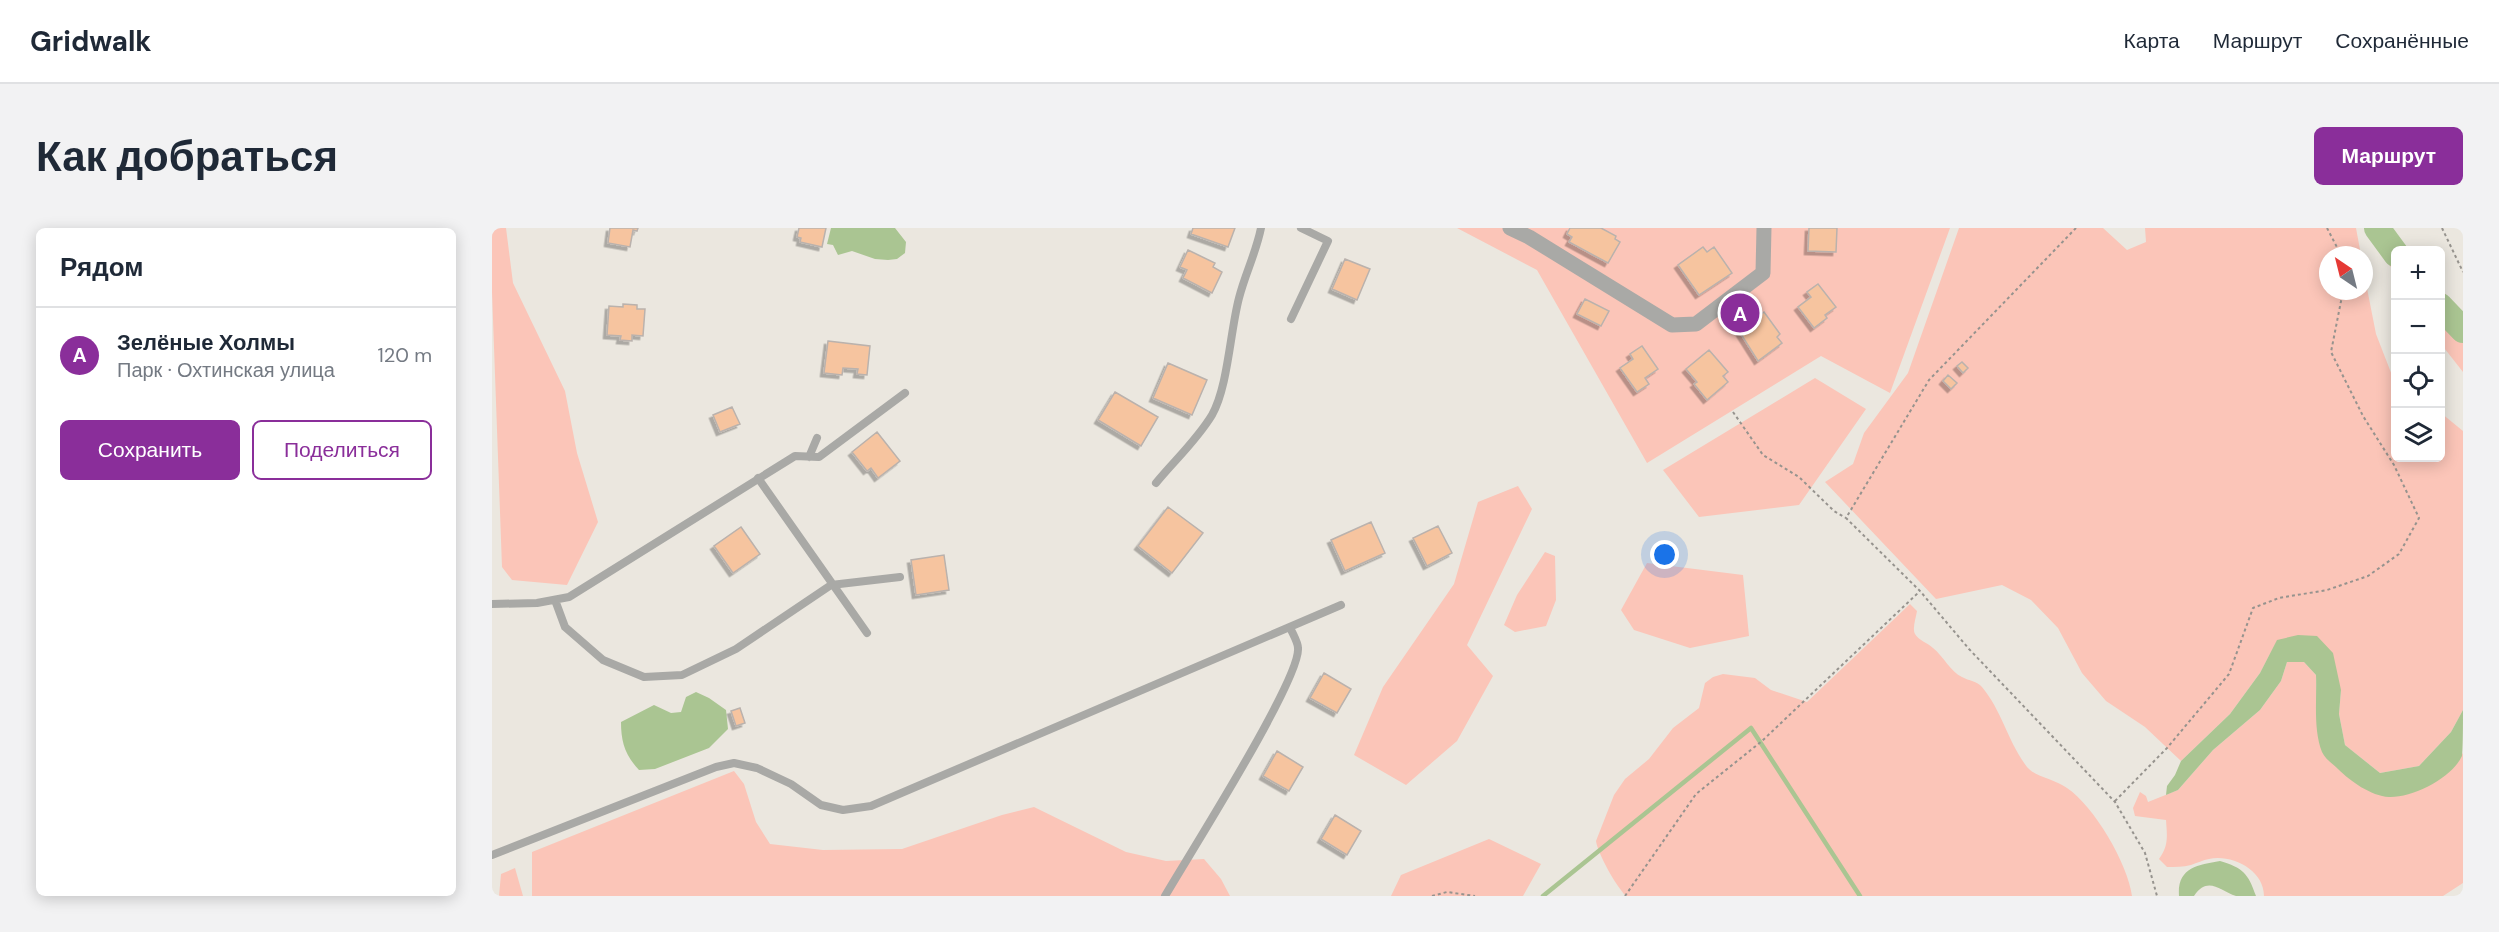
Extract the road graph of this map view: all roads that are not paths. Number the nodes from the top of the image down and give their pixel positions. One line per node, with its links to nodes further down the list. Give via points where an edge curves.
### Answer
1 (1261, 228): 11 (lane, via 1239,296 1229,357 1213,413)
2 (1301, 228): 6 (lane, via 1328,241)
3 (1510, 228): 5 (street)
4 (1764, 228): 5 (street, via 1763,273 1696,324 1672,325)
5 (1531, 232)
6 (1291, 319)
7 (905, 393): 9 (lane, via 819,458)
8 (817, 438): 9 (lane)
9 (809, 457): 10 (lane, via 795,456)
10 (758, 478): 13 (lane); 14 (lane, via 569,597)
11 (1156, 483)
12 (900, 577): 13 (lane)
13 (831, 585): 14 (lane, via 735,649 682,675 644,677 603,660 565,627); 18 (lane)
14 (555, 600): 15 (lane)
15 (492, 604)
16 (1341, 605): 17 (lane)
17 (1290, 627): 19 (lane, via 871,806 843,810 821,805 791,784 757,768 734,763); 20 (lane, via 1299,648 1296,664)
18 (867, 633)
19 (492, 855)
20 (1165, 896)

